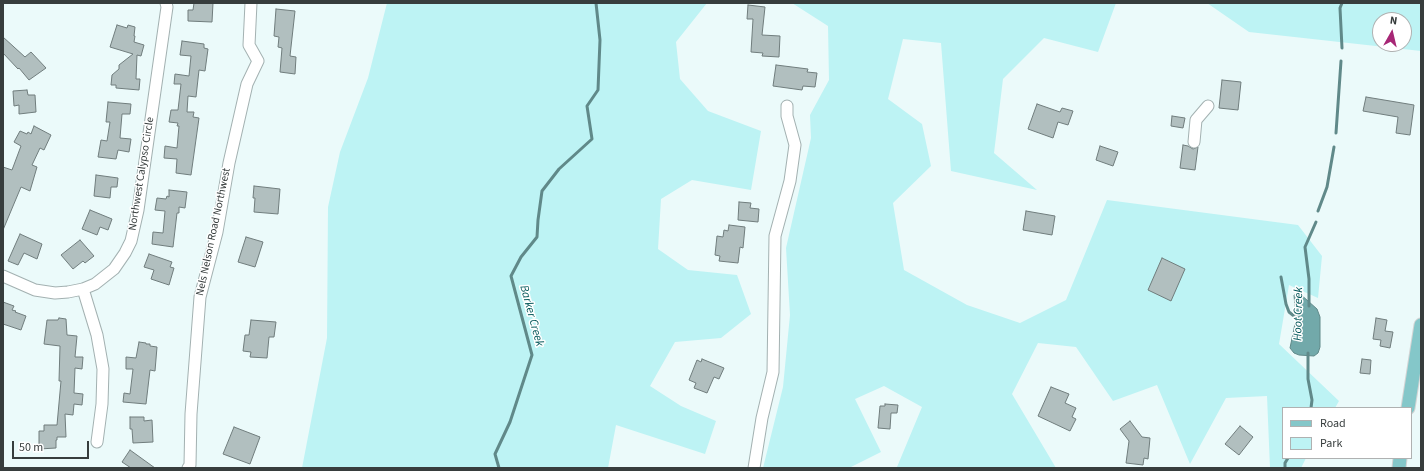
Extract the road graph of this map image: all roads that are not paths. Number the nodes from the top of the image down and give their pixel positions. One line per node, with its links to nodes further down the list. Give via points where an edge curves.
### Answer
1 (166, 3): 7 (street, Northwest Calypso Circle, via 138,210 131,241 114,269 95,284)
2 (251, 3): 11 (street, Nels Nelson Road Northwest, via 249,45 258,61 247,84 217,232 200,297)
3 (787, 106): 12 (street, via 787,116 795,145 790,181 775,236 773,372)
4 (1208, 106): 5 (street, via 1196,120)
5 (1194, 142)
6 (3, 276): 7 (street, Northwest Calypso Circle, via 35,290 55,293)
7 (83, 289): 10 (street, via 103,369)
8 (1421, 325): 9 (main road)
9 (1408, 407)
10 (97, 442)
11 (188, 468)
12 (754, 468)

